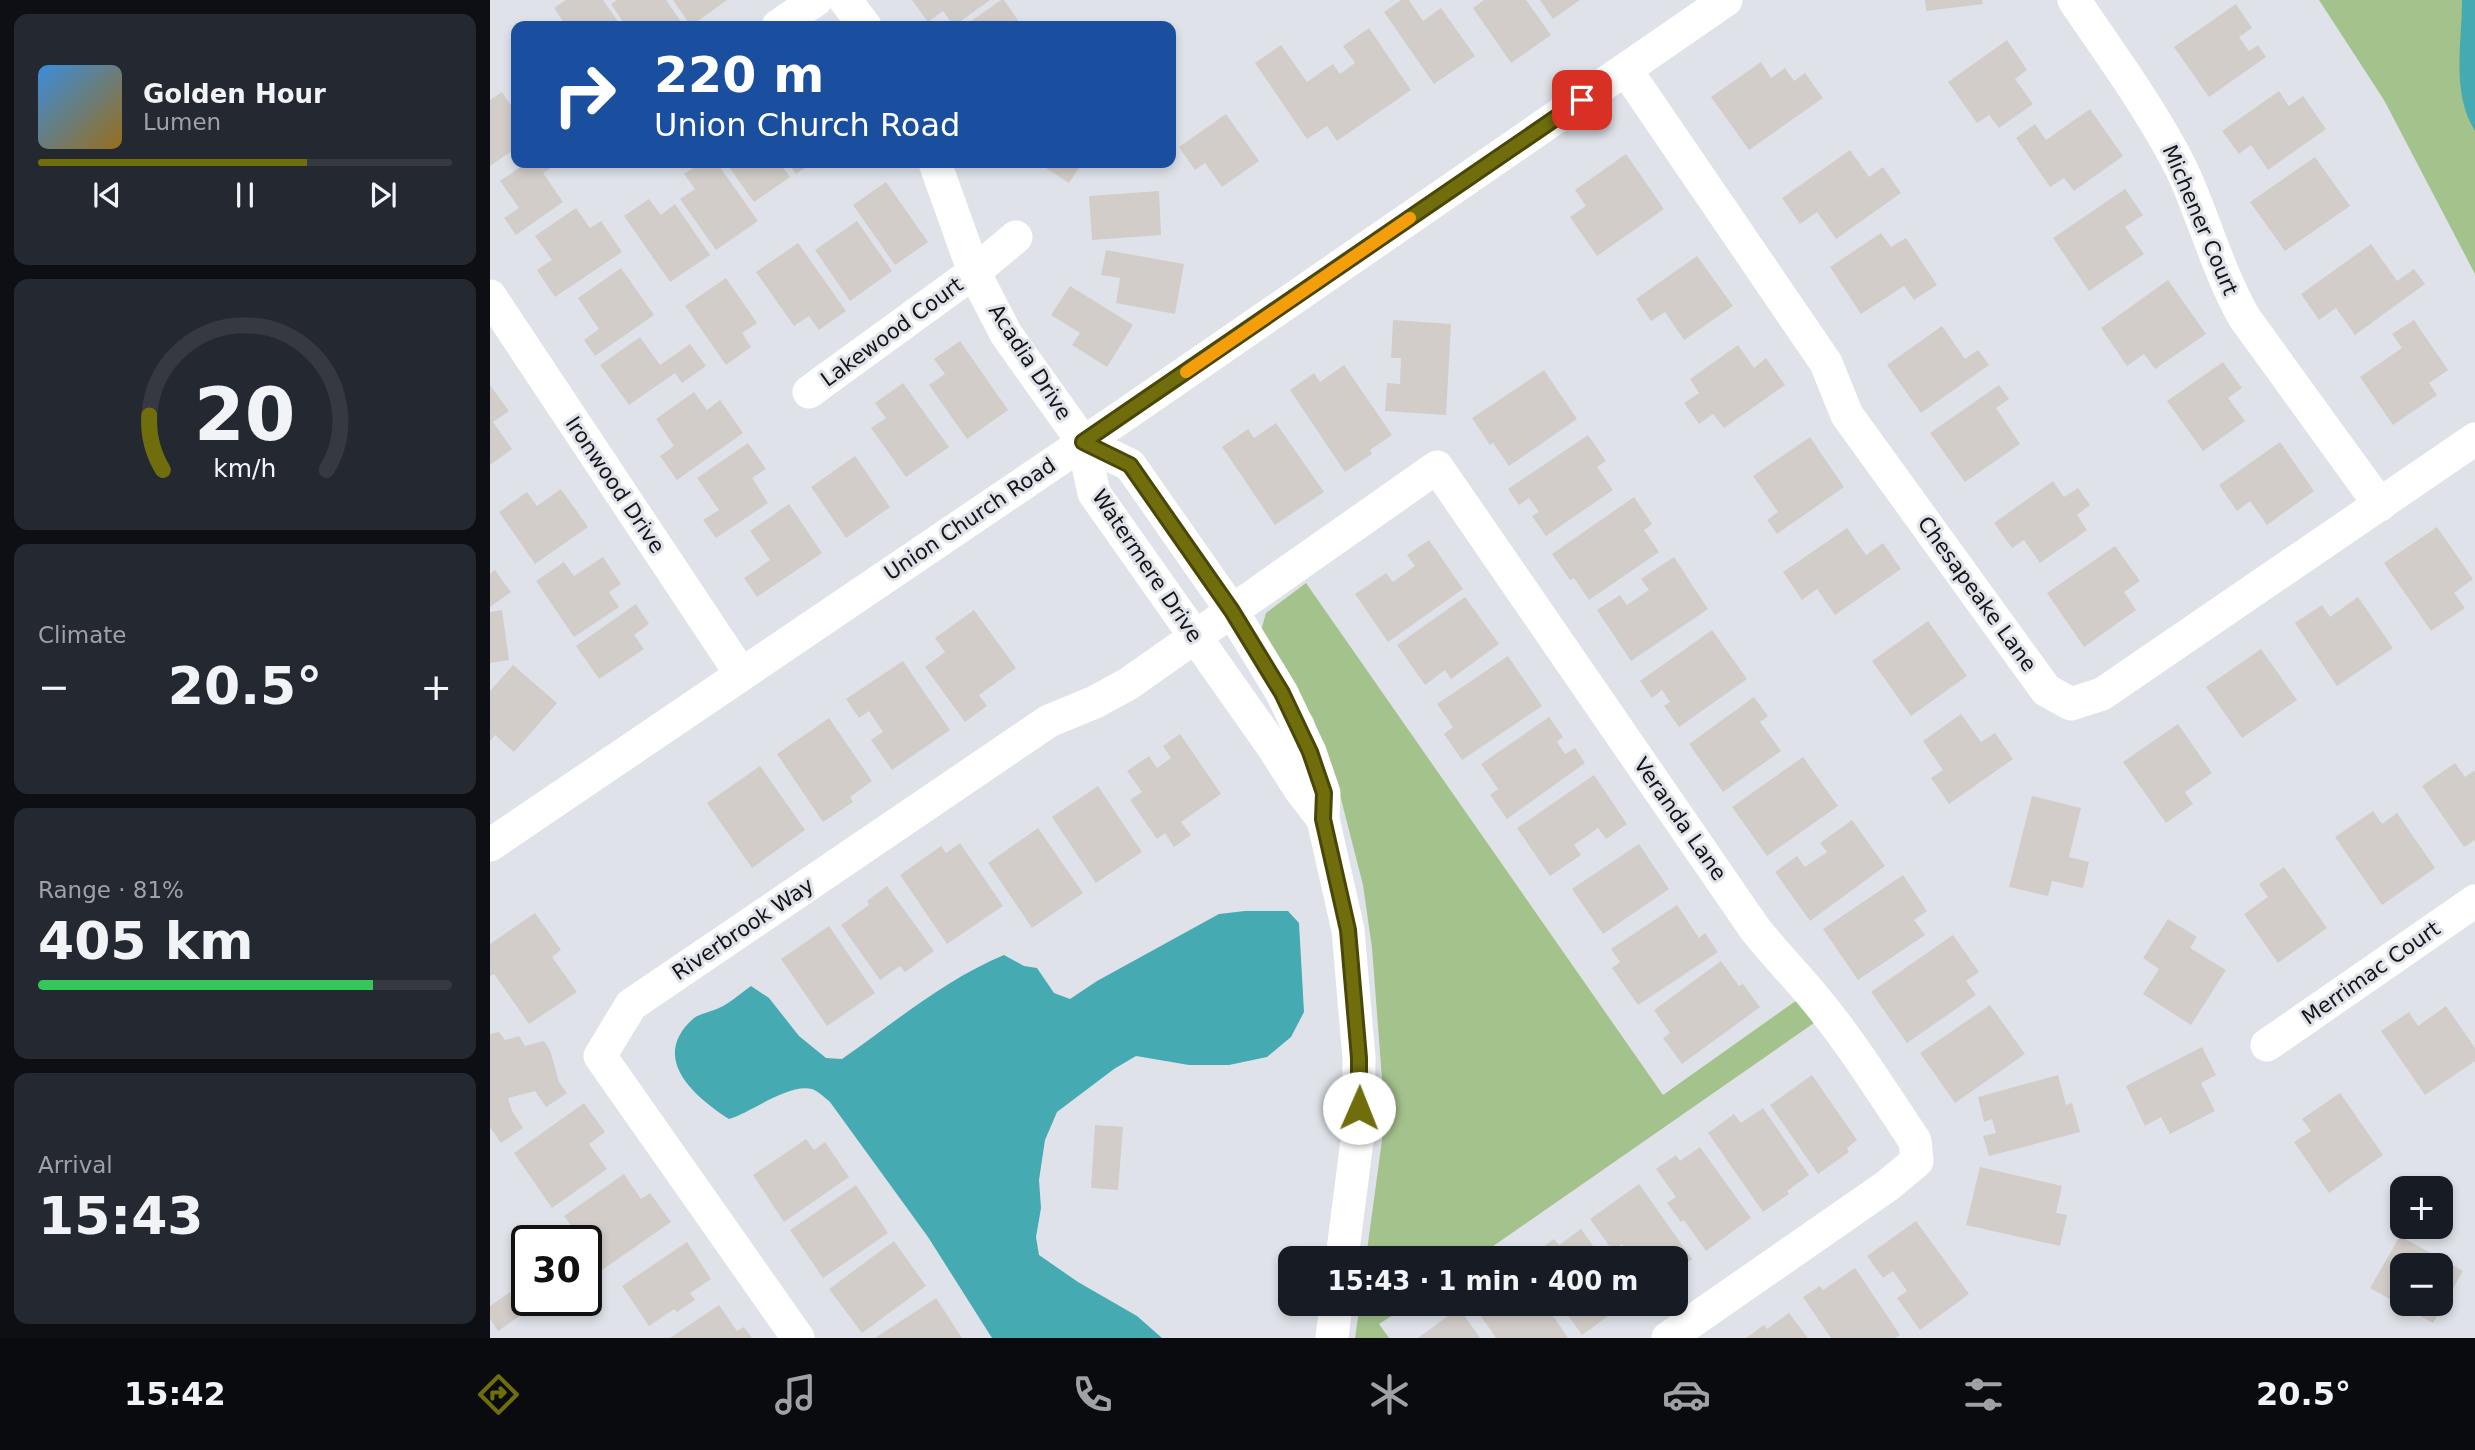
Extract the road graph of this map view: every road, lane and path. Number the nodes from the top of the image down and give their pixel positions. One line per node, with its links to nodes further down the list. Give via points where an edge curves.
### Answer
1 (816, 0): 5 (street)
2 (845, 0): 6 (street)
3 (1726, 0): 7 (street, Union Church Road)
4 (2074, 0): 15 (street, Michener Court, via 2161,129 2183,172 2227,288 2244,317)
5 (785, 21)
6 (861, 21)
7 (1626, 70): 14 (street, Union Church Road); 15 (street, Chesapeake Lane, via 1826,363 1847,415 2046,690 2071,704 2102,694)
8 (937, 168): 10 (street, Acadia Drive)
9 (1016, 236): 10 (street, Lakewood Court)
10 (974, 272): 12 (street, Lakewood Court); 14 (street, Acadia Drive, via 1006,334)
11 (490, 296): 18 (street, Ironwood Drive)
12 (809, 392)
13 (2475, 439): 15 (street, Chesapeake Lane)
14 (1083, 442): 16 (street, Watermere Drive, via 1130,465); 17 (street, Watermere Drive, via 1094,493); 18 (street, Union Church Road)
15 (2380, 505)
16 (1232, 611): 17 (street, Veranda Lane); 19 (street, Watermere Drive, via 1282,693 1310,752 1324,793); 27 (street, Veranda Lane, via 1437,467 1755,929 1839,1029 1915,1140 1917,1161 1887,1186)
17 (1194, 638): 19 (street, Watermere Drive); 25 (street, Riverbrook Way, via 1128,684 1049,721 631,1005 600,1056)
18 (741, 674): 20 (street, Union Church Road)
19 (1323, 819): 23 (street, Watermere Drive, via 1348,930 1359,1058 1358,1133)
20 (490, 845)
21 (2475, 901): 22 (street, Merrimac Court)
22 (2267, 1045)
23 (1344, 1246)
24 (1335, 1316): 26 (street)
25 (798, 1338)
26 (1332, 1338)
27 (1668, 1338)

